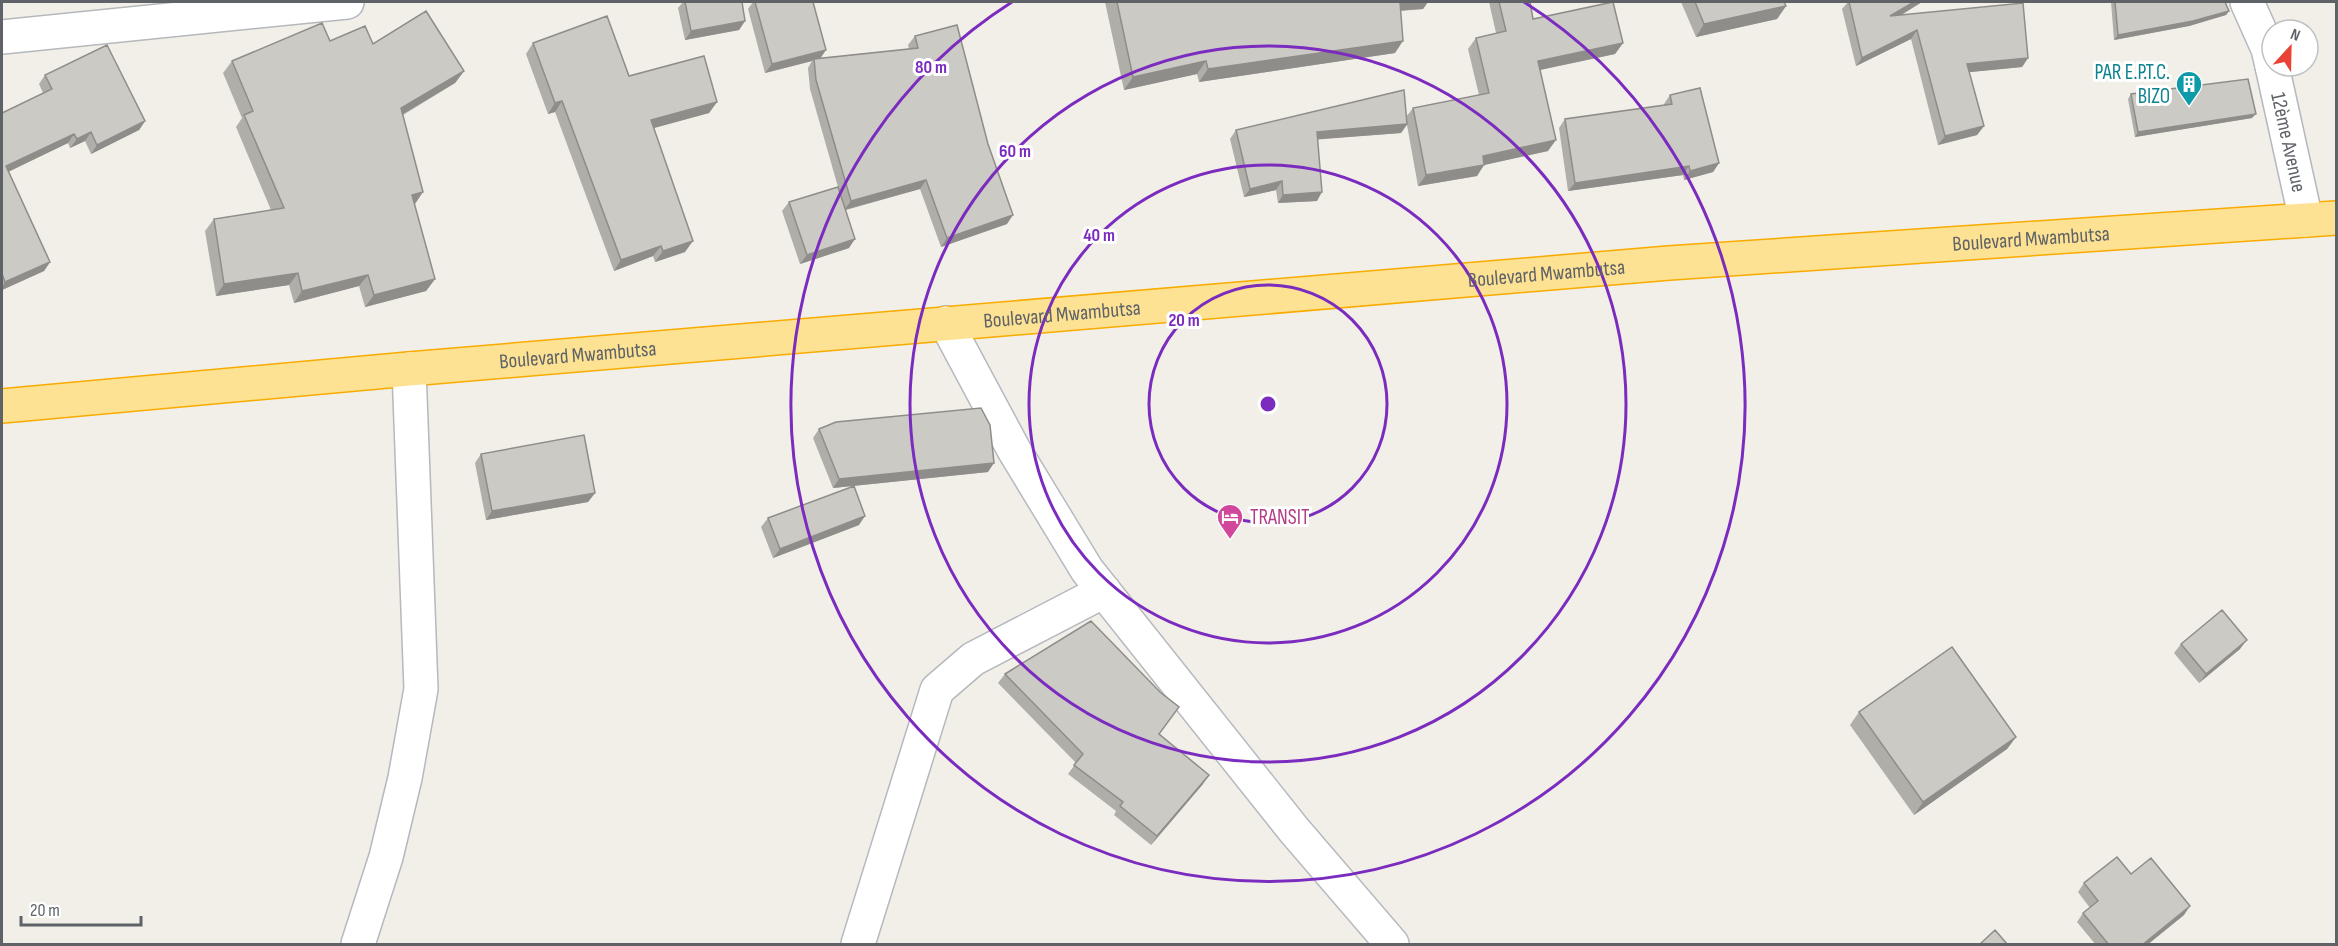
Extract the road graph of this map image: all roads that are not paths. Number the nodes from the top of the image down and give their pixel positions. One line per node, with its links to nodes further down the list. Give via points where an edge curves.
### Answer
1 (347, 2): 3 (street)
2 (2247, 2): 4 (street, 12ème Avenue)
3 (233, 8): 5 (street)
4 (2260, 31)
5 (2, 37)
6 (2276, 78): 7 (street, 12ème Avenue)
7 (2321, 219): 8 (highway, Boulevard Mwambutsa, via 1681,262)
8 (946, 323): 9 (highway, Boulevard Mwambutsa); 11 (street, via 1014,450 1087,570)
9 (409, 369): 10 (highway, Boulevard Mwambutsa); 12 (street, via 421,689 386,857)
10 (2, 406)
11 (1104, 591): 13 (street, via 973,659 937,690); 14 (street, via 1294,831)
12 (358, 945)
13 (858, 945)
14 (1392, 945)

